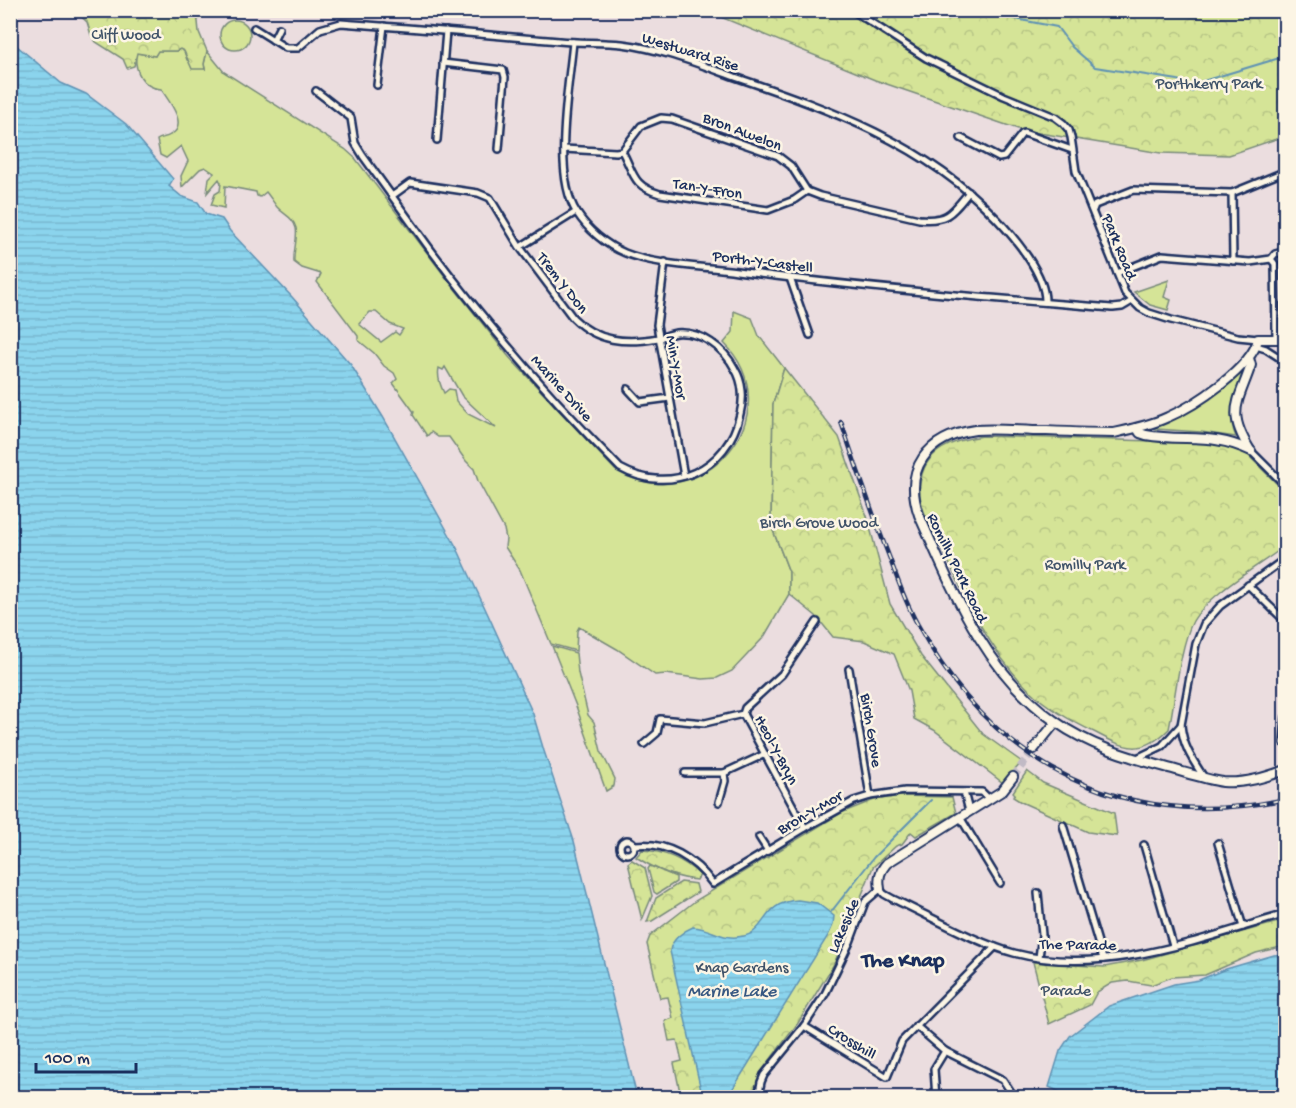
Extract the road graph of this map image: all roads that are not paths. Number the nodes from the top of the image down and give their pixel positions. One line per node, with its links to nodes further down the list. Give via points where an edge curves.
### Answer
1 (852, 10): 15 (street, Park Road, via 926,58 1055,117 1069,130)
2 (384, 26): 5 (street, Westward Rise); 6 (street, Westward Rise, via 328,25 298,48 286,48); 9 (street)
3 (254, 28): 6 (street, Westward Rise)
4 (279, 28): 6 (street)
5 (446, 31): 7 (street, Westward Rise); 8 (street)
6 (273, 40)
7 (573, 42): 14 (street, Porth-Y-Castell); 19 (street, Westward Rise, via 651,49 839,114 897,143)
8 (444, 63): 12 (street); 13 (street, via 503,70)
9 (377, 85)
10 (316, 91): 21 (street, Marine Drive, via 351,118 355,143)
11 (961, 138): 15 (street, via 999,158 1024,133)
12 (437, 140)
13 (499, 149)
14 (564, 149): 16 (street); 23 (street, Porth-Y-Castell, via 565,182)
15 (1072, 150): 22 (street, Park Road, via 1076,171)
16 (622, 151): 18 (street, Tan-Y-Fron, via 637,182 660,194 768,210); 18 (street, Bron Awelon, via 640,126 661,118 672,119 778,156 791,166)
17 (1286, 171): 20 (street)
18 (807, 191): 19 (street, via 934,221 957,207)
19 (969, 192): 32 (street, Westward Rise, via 1020,247 1043,283)
20 (1232, 193): 22 (street, via 1133,190 1095,205); 27 (street)
21 (392, 196): 24 (street, Trem Y Don, via 410,183 478,193 490,198); 44 (street, Marine Drive, via 514,354 620,468 645,478 666,480)
22 (1093, 210): 29 (street, Park Road)
23 (576, 212): 24 (street, Trem Y Don); 28 (street, Porth-Y-Castell, via 616,249)
24 (520, 248): 34 (street, Trem Y Don, via 573,318 597,336 616,341)
25 (1286, 251): 26 (street)
26 (1271, 259): 27 (street); 35 (street, via 1275,264)
27 (1233, 261): 29 (street, via 1162,255)
28 (665, 262): 30 (street, Porth-Y-Castell); 34 (street, Min-Y-Mor)
29 (1118, 273): 31 (street, Park Road)
30 (790, 278): 32 (street, Porth-Y-Castell); 33 (street)
31 (1132, 301): 32 (street, Porth-Y-Castell, via 1113,308); 37 (street, Park Road, via 1149,313)
32 (1045, 302)
33 (810, 335)
34 (658, 338): 41 (street, Min-Y-Mor); 44 (street, Marine Drive, via 676,333 703,338 729,359 740,379 741,410 730,441 711,464)
35 (1276, 339): 36 (street, Park Road); 37 (street, Park Road)
36 (1286, 339)
37 (1257, 343): 38 (street, Romilly Park Road); 39 (street)
38 (1248, 358): 42 (street, Romilly Park Road, via 1192,405); 43 (street, Romilly Park Road, via 1251,365 1236,406 1236,418 1238,430)
39 (1286, 362)
40 (628, 389): 41 (street, via 640,402)
41 (670, 398): 44 (street, Min-Y-Mor)
42 (1137, 428): 43 (street, Romilly Park Road, via 1146,435 1218,440); 53 (street, Romilly Park Road, via 1114,433 973,430 928,450 915,470 914,503 979,640 1019,691)
43 (1251, 451): 45 (street, Romilly Park Road)
44 (684, 476)
45 (1286, 486)
46 (1286, 558): 47 (street)
47 (1248, 585): 49 (street); 54 (street, via 1212,614 1199,633)
48 (818, 622): 51 (street, via 782,674)
49 (1286, 622)
50 (849, 669): 66 (street, Birch Grove)
51 (743, 714): 56 (street, via 705,723 660,719 657,733); 58 (street, Heol-Y-Bryn)
52 (1286, 717): 55 (street)
53 (1056, 722): 57 (street); 59 (street, Romilly Park Road, via 1115,753)
54 (1181, 725): 59 (street, via 1161,746); 63 (street, via 1182,739)
55 (1284, 743)
56 (644, 744)
57 (1034, 749)
58 (765, 754): 61 (street); 72 (street, Heol-Y-Bryn)
59 (1136, 759): 63 (street, Romilly Park Road)
60 (1286, 770): 63 (street, Romilly Park Road, via 1245,781 1224,782)
61 (724, 772): 62 (street); 68 (street)
62 (685, 773)
63 (1203, 776)
64 (1013, 777): 67 (street, Lakeside)
65 (964, 792): 66 (street, Bron-Y-Mor, via 905,790); 67 (street, Bron-Y-Mor, via 982,792); 69 (street)
66 (870, 796): 72 (street, Bron-Y-Mor)
67 (989, 799): 69 (street, Lakeside)
68 (719, 802)
69 (969, 811): 70 (street, Lakeside)
70 (960, 817): 78 (street); 79 (street, Lakeside, via 887,863 880,871)
71 (1063, 825): 86 (street)
72 (805, 828): 77 (street, Bron-Y-Mor)
73 (759, 837): 77 (street)
74 (1218, 843): 82 (street)
75 (635, 845): 77 (street, Bron-Y-Mor, via 674,851 692,861 713,884)
76 (1144, 845): 83 (street)
77 (768, 851)
78 (1000, 883)
79 (880, 888): 84 (street, The Parade, via 893,899); 87 (street, Lakeside, via 865,902 836,973)
80 (1038, 893): 85 (street)
81 (1286, 914): 82 (street, The Parade)
82 (1243, 927): 83 (street, The Parade)
83 (1173, 946): 86 (street, The Parade)
84 (995, 947): 85 (street, The Parade); 88 (street)
85 (1040, 957): 86 (street, The Parade)
86 (1103, 959)
87 (804, 1026): 88 (street, Crosshill, via 887,1077 899,1045); 91 (street, Lakeside, via 764,1075)
88 (916, 1026): 89 (street)
89 (945, 1051): 90 (street, via 1003,1080); 92 (street, via 934,1069)
90 (1011, 1092)
91 (758, 1098)
92 (936, 1098)

